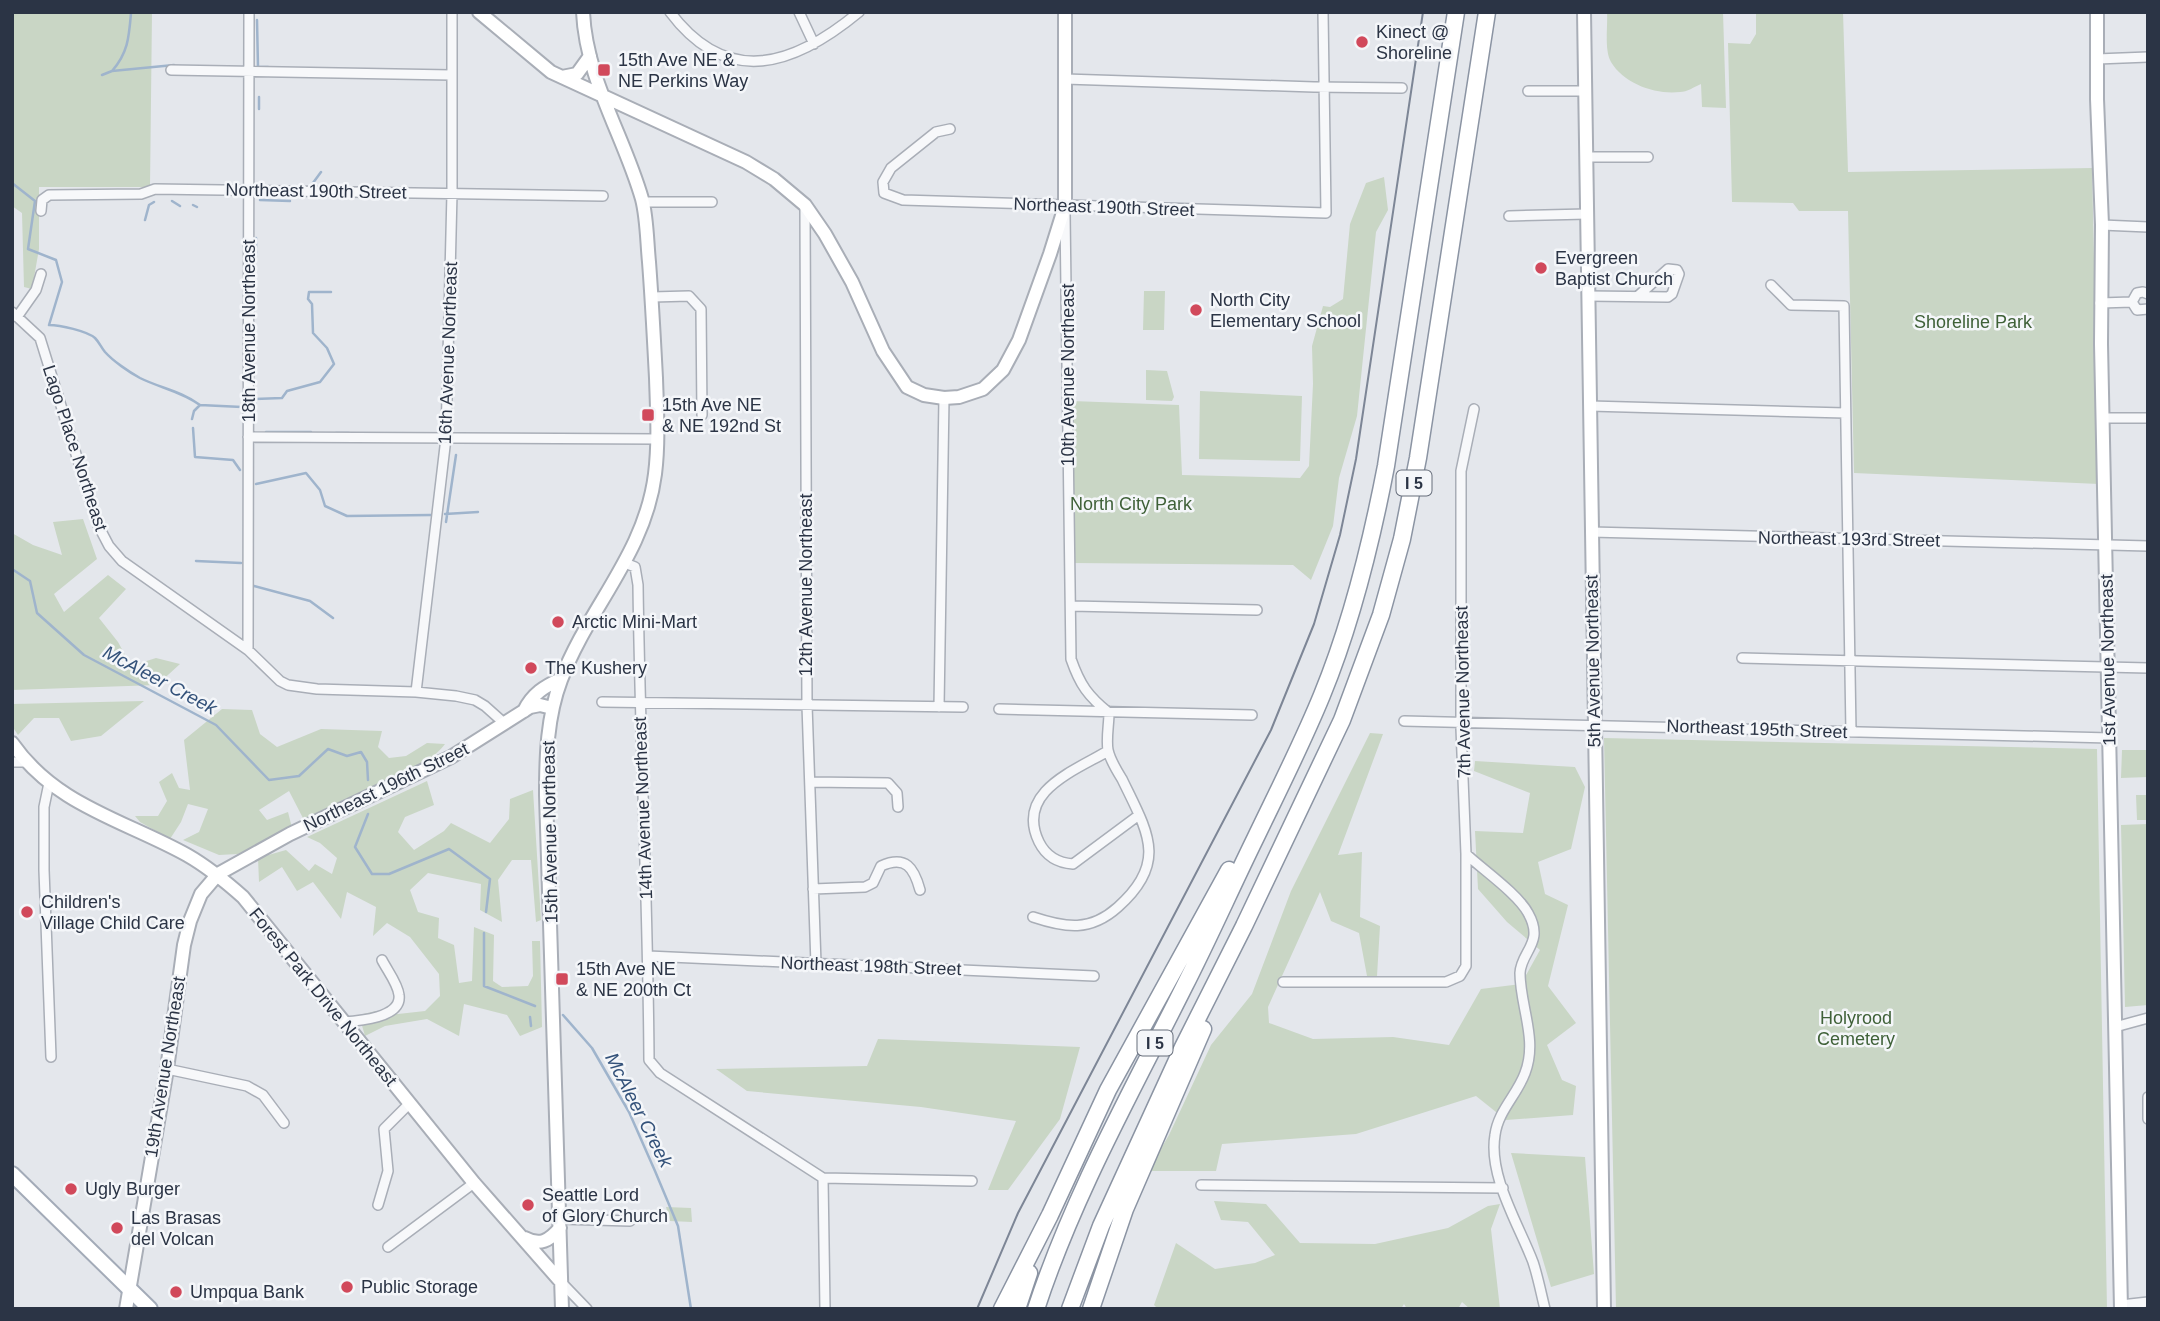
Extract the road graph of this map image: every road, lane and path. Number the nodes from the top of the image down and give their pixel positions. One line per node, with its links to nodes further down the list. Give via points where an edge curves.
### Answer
1 (249, 12): 19 (street, 18th Avenue Northeast)
2 (452, 12): 20 (street, 16th Avenue Northeast)
3 (479, 12): 21 (street)
4 (583, 12): 15 (street, 15th Avenue Northeast)
5 (670, 12): 14 (street, via 698,42 729,58 770,61)
6 (799, 12): 14 (street)
7 (859, 12): 14 (street)
8 (1065, 12): 22 (street, 10th Avenue Northeast)
9 (1323, 12): 23 (street)
10 (1456, 12): 97 (highway, I 5, via 1379,506 1341,642)
11 (1487, 12): 107 (highway, I 5, via 1418,458 1395,568 1355,688)
12 (1584, 12): 26 (street, 5th Avenue Northeast)
13 (2097, 12): 17 (street, 1st Avenue Northeast)
14 (814, 44)
15 (590, 56): 21 (street, via 582,70); 27 (street, 15th Avenue Northeast)
16 (2148, 57): 17 (street)
17 (2097, 59): 41 (street, 1st Avenue Northeast)
18 (171, 71): 19 (street)
19 (249, 72): 20 (street); 31 (street, 18th Avenue Northeast)
20 (451, 75): 32 (street, 16th Avenue Northeast)
21 (562, 77): 27 (street)
22 (1065, 79): 23 (street); 37 (street, 10th Avenue Northeast)
23 (1325, 87): 24 (street); 37 (street, Northeast 190th Street, via 1326,213)
24 (1402, 88)
25 (1528, 91): 26 (street)
26 (1585, 91): 29 (street, 5th Avenue Northeast)
27 (601, 96): 34 (street, 15th Avenue Northeast); 36 (street, via 747,162)
28 (950, 130): 37 (street, Northeast 190th Street, via 936,132 891,168 883,182 884,193 903,200)
29 (1586, 156): 30 (street); 39 (street, 5th Avenue Northeast)
30 (1648, 157)
31 (249, 191): 32 (street, Northeast 190th Street); 38 (street, Northeast 190th Street, via 155,189 141,194 49,195 42,200); 60 (street, 18th Avenue Northeast)
32 (452, 193): 33 (street, Northeast 190th Street); 61 (street, 16th Avenue Northeast)
33 (603, 196)
34 (643, 202): 35 (street); 48 (street, 15th Avenue Northeast)
35 (712, 202)
36 (805, 205): 53 (street, via 852,282 883,351 906,387); 79 (street, 12th Avenue Northeast)
37 (1065, 206): 53 (street, via 1011,359 983,389); 68 (street, 10th Avenue Northeast)
38 (41, 211)
39 (1587, 214): 40 (street); 46 (street, 5th Avenue Northeast)
40 (1508, 216)
41 (2102, 225): 42 (street); 50 (street, 1st Avenue Northeast)
42 (2148, 226)
43 (41, 274): 52 (street, via 36,290)
44 (1771, 285): 56 (street, via 1791,305 1844,306)
45 (2148, 294): 49 (street, via 2137,293)
46 (1588, 296): 47 (street); 54 (street, 5th Avenue Northeast)
47 (1638, 296)
48 (652, 297): 57 (street, via 689,296 701,309); 62 (street, 15th Avenue Northeast)
49 (2132, 302): 50 (street); 51 (street, via 2137,310)
50 (2100, 303): 58 (street, 1st Avenue Northeast)
51 (2148, 309)
52 (15, 315): 70 (street, Lago Place Northeast, via 40,338 108,546 122,561)
53 (944, 398): 80 (street)
54 (1590, 406): 56 (street); 63 (street, 5th Avenue Northeast)
55 (1474, 409): 88 (street, 7th Avenue Northeast, via 1461,471)
56 (1846, 413): 64 (street)
57 (702, 415)
58 (2103, 418): 59 (street); 65 (street, 1st Avenue Northeast)
59 (2148, 418)
60 (248, 437): 61 (street); 70 (street, 18th Avenue Northeast)
61 (446, 438): 62 (street); 76 (street, 16th Avenue Northeast)
62 (658, 439): 67 (street, 15th Avenue Northeast, via 647,511)
63 (1591, 532): 64 (street, Northeast 193rd Street); 90 (street, 5th Avenue Northeast)
64 (1848, 539): 65 (street, Northeast 193rd Street); 72 (street)
65 (2106, 545): 66 (street, Northeast 193rd Street); 73 (street, 1st Avenue Northeast)
66 (2148, 546)
67 (625, 563): 75 (street, 15th Avenue Northeast); 78 (street, 14th Avenue Northeast, via 635,567 638,585)
68 (1071, 606): 69 (street); 85 (street, 10th Avenue Northeast, via 1071,659 1079,682)
69 (1257, 610)
70 (248, 650): 76 (street, via 280,681 297,687)
71 (1742, 658): 72 (street)
72 (1850, 660): 73 (street); 91 (street)
73 (2108, 667): 74 (street); 92 (street, 1st Avenue Northeast)
74 (2148, 668)
75 (561, 679): 82 (street, 15th Avenue Northeast); 84 (street, via 530,698)
76 (416, 692): 89 (street, via 475,700)
77 (602, 702): 78 (street)
78 (639, 702): 79 (street); 108 (street, 14th Avenue Northeast)
79 (807, 705): 80 (street); 98 (street, 12th Avenue Northeast)
80 (939, 707): 81 (street)
81 (963, 707)
82 (552, 708): 84 (street, Northeast 196th Street, via 537,705); 131 (street, 15th Avenue Northeast, via 546,760)
83 (999, 709): 85 (street)
84 (524, 711): 89 (street, Northeast 196th Street)
85 (1109, 713): 86 (street); 94 (street)
86 (1252, 715)
87 (1404, 721): 88 (street, Northeast 195th Street)
88 (1461, 722): 90 (street, Northeast 195th Street); 102 (street, 7th Avenue Northeast)
89 (504, 723): 103 (street, Northeast 196th Street, via 434,766 290,834)
90 (1594, 724): 91 (street, Northeast 195th Street); 149 (street, 5th Avenue Northeast)
91 (1851, 732): 92 (street, Northeast 195th Street)
92 (2110, 738): 115 (street, 1st Avenue Northeast)
93 (12, 743): 96 (street, Forest Park Drive Northeast)
94 (1108, 751): 101 (street); 101 (street, via 1054,783 1040,798 1032,820 1043,849 1053,859 1073,864)
95 (12, 762): 96 (street)
96 (26, 762): 99 (street, Forest Park Drive Northeast)
97 (1283, 781): 129 (highway, via 1108,1090); 145 (highway, I 5, via 1087,1179)
98 (810, 782): 100 (street, via 888,783 897,793); 104 (street, 12th Avenue Northeast)
99 (49, 783): 103 (street, Forest Park Drive Northeast, via 84,806); 116 (street, via 44,807 44,870)
100 (898, 807)
101 (1139, 815): 106 (street, via 1150,845 1149,861 1128,899 1109,915 1073,927)
102 (1466, 854): 112 (street, 7th Avenue Northeast, via 1466,966 1460,976 1446,982); 127 (street, via 1527,911 1534,928 1532,946 1520,970 1530,1041 1525,1072 1494,1136)
103 (218, 874): 114 (street, Forest Park Drive Northeast, via 243,897); 117 (street, 19th Avenue Northeast, via 201,894 190,921)
104 (813, 889): 105 (street, via 865,887 873,883 881,866 890,862 909,866); 110 (street, 12th Avenue Northeast)
105 (920, 890)
106 (1033, 917)
107 (1244, 926): 146 (highway, I 5, via 1119,1187); 147 (highway, via 1125,1209)
108 (648, 956): 110 (street, Northeast 198th Street); 123 (street, 14th Avenue Northeast, via 649,1060 660,1073)
109 (382, 960): 114 (street, via 400,993 399,1000 380,1017)
110 (816, 964): 111 (street, Northeast 198th Street)
111 (1094, 976)
112 (1283, 982)
113 (2148, 1018): 115 (street)
114 (344, 1022): 119 (street, Forest Park Drive Northeast)
115 (2115, 1027): 137 (street, 1st Avenue Northeast)
116 (51, 1057)
117 (167, 1069): 121 (street, via 247,1086 263,1095); 135 (street, 19th Avenue Northeast)
118 (2148, 1097): 120 (street)
119 (410, 1103): 125 (street, Forest Park Drive Northeast); 128 (street, via 384,1129 388,1171)
120 (2148, 1119)
121 (284, 1123)
122 (12, 1174): 135 (main road)
123 (823, 1178): 124 (street); 142 (street)
124 (972, 1181)
125 (474, 1183): 132 (street, Forest Park Drive Northeast); 133 (street)
126 (1201, 1185): 127 (street)
127 (1503, 1188): 148 (street)
128 (379, 1205)
129 (1050, 1215): 143 (highway); 144 (highway)
130 (630, 1221): 131 (street)
131 (560, 1223): 132 (street, via 544,1242); 134 (street, 15th Avenue Northeast)
132 (520, 1235): 134 (street, Forest Park Drive Northeast)
133 (388, 1247)
134 (561, 1282): 140 (street, 15th Avenue Northeast); 141 (street, Forest Park Drive Northeast)
135 (129, 1287): 138 (street, 19th Avenue Northeast); 139 (main road)
136 (2148, 1302): 137 (street)
137 (2121, 1307)
138 (125, 1309)
139 (150, 1309)
140 (562, 1309)
141 (587, 1309)
142 (825, 1309)
143 (1002, 1309)
144 (1017, 1309)
145 (1036, 1309)
146 (1070, 1309)
147 (1091, 1309)
148 (1545, 1309)
149 (1604, 1309)

